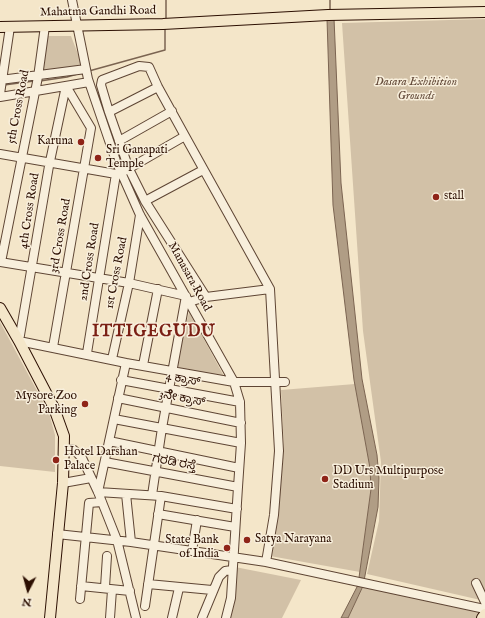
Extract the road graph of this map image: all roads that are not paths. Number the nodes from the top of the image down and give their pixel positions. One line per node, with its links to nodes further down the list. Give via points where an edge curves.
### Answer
1 (72, 0): 6 (street, Manasara Road)
2 (485, 7): 3 (main road, Mahatma Gandhi Road)
3 (332, 12): 4 (main road, Mahatma Gandhi Road); 6 (main road, Mahatma Gandhi Road)
4 (485, 12)
5 (0, 22): 6 (main road, Mahatma Gandhi Road)
6 (76, 23): 7 (main road, Mahatma Gandhi Road); 9 (street, Manasara Road)
7 (45, 26): 8 (main road, Mahatma Gandhi Road); 11 (street, 5th Cross Road)
8 (5, 27): 12 (street)
9 (86, 69): 10 (street, Manasara Road); 11 (street)
10 (88, 81): 13 (street); 26 (street, Manasara Road)
11 (37, 82): 12 (street); 13 (street); 15 (street); 21 (street, 5th Cross Road)
12 (1, 86)
13 (66, 86): 22 (street, 4th Cross Road); 23 (street, 3rd Cross Road, via 92,128)
14 (158, 87): 16 (street); 17 (street); 17 (street, via 149,67 146,66 139,66 102,80)
15 (0, 98)
16 (172, 111): 18 (street); 19 (street)
17 (109, 112): 19 (street)
18 (184, 136): 24 (street); 25 (street)
19 (119, 141): 24 (street)
20 (0, 154): 21 (street)
21 (21, 158): 22 (street); 29 (street, 5th Cross Road)
22 (50, 163): 23 (street); 30 (street, 4th Cross Road)
23 (85, 168): 26 (street); 31 (street, 3rd Cross Road)
24 (129, 169): 26 (street); 27 (street)
25 (203, 170): 27 (street); 35 (street)
26 (118, 173): 28 (street, Manasara Road); 32 (street, 2nd Cross Road)
27 (145, 201): 36 (street)
28 (140, 215): 33 (street, 1st Cross Road); 37 (street, Manasara Road)
29 (0, 262): 30 (street)
30 (33, 267): 31 (street); 39 (street, 4th Cross Road)
31 (67, 272): 32 (street); 40 (street, 3rd Cross Road)
32 (100, 278): 33 (street); 41 (street, 2nd Cross Road)
33 (129, 283): 34 (street); 42 (street, 1st Cross Road)
34 (158, 289): 37 (street); 44 (street)
35 (270, 289): 36 (street); 48 (street)
36 (206, 297): 37 (street)
37 (187, 299): 45 (street); 47 (street, Manasara Road)
38 (0, 308): 39 (main road)
39 (19, 340): 40 (street); 59 (main road, via 54,408 64,436)
40 (53, 347): 41 (street)
41 (86, 353): 42 (street)
42 (112, 360): 43 (street)
43 (126, 363): 44 (street); 46 (street)
44 (144, 365): 45 (street)
45 (173, 371): 47 (street); 50 (street)
46 (121, 380): 50 (street, 4 ಕ್ರಾಸ್); 51 (street)
47 (234, 382): 48 (street); 52 (street, Manasara Road)
48 (276, 382): 49 (street); 83 (street, via 279,451 274,514)
49 (285, 382)
50 (170, 390): 52 (street, 4 ಕ್ರಾಸ್); 53 (street)
51 (118, 398): 53 (street, 3ನೆೇ ಕ್ರಾಸ್); 54 (street)
52 (240, 402): 55 (street, Manasara Road)
53 (166, 409): 55 (street, 3ನೆೇ ಕ್ರಾಸ್); 56 (street)
54 (114, 419): 56 (street); 57 (street)
55 (241, 423): 58 (street, Manasara Road)
56 (162, 428): 58 (street); 60 (street)
57 (109, 440): 60 (street); 61 (street)
58 (241, 443): 62 (street, Manasara Road)
59 (64, 448): 64 (street, via 74,450 82,458); 65 (main road)
60 (159, 452): 62 (street); 63 (street)
61 (105, 462): 63 (street, ಗರಡಿ ರಸ್ತೆ); 67 (street)
62 (239, 468): 66 (street, Manasara Road)
63 (156, 471): 66 (street, ಗರಡಿ ರಸ್ತೆ); 69 (street)
64 (91, 478): 65 (street); 67 (street)
65 (63, 483): 75 (main road)
66 (238, 487): 71 (street, Manasara Road)
67 (98, 492): 68 (street); 70 (street)
68 (126, 494): 69 (street); 78 (street)
69 (156, 496): 71 (street); 72 (street)
70 (102, 502): 76 (street, via 89,503); 77 (street)
71 (237, 509): 74 (street, Manasara Road)
72 (158, 514): 73 (street); 79 (street)
73 (197, 520): 74 (street); 80 (street)
74 (235, 527): 82 (street, Manasara Road)
75 (57, 534): 76 (street); 97 (main road)
76 (87, 537): 77 (street); 87 (street)
77 (117, 540): 78 (street); 91 (street)
78 (131, 542): 79 (street)
79 (153, 545): 80 (street); 86 (street)
80 (192, 551): 82 (street)
81 (107, 556): 89 (street)
82 (233, 557): 83 (street); 84 (street, Manasara Road)
83 (266, 562): 95 (street)
84 (232, 570): 90 (street, via 225,571); 102 (street, Manasara Road)
85 (476, 583): 93 (street)
86 (148, 584): 88 (street); 94 (street)
87 (81, 586): 89 (street); 92 (street)
88 (179, 588): 90 (street); 100 (street)
89 (108, 589): 91 (street); 98 (street)
90 (212, 590): 101 (street)
91 (130, 591): 99 (street)
92 (80, 599)
93 (485, 602)
94 (145, 606)
95 (485, 608)
96 (485, 614): 103 (main road)
97 (50, 618)
98 (110, 618)
99 (136, 618)
100 (172, 618)
101 (202, 618)
102 (226, 618)
103 (482, 618)

